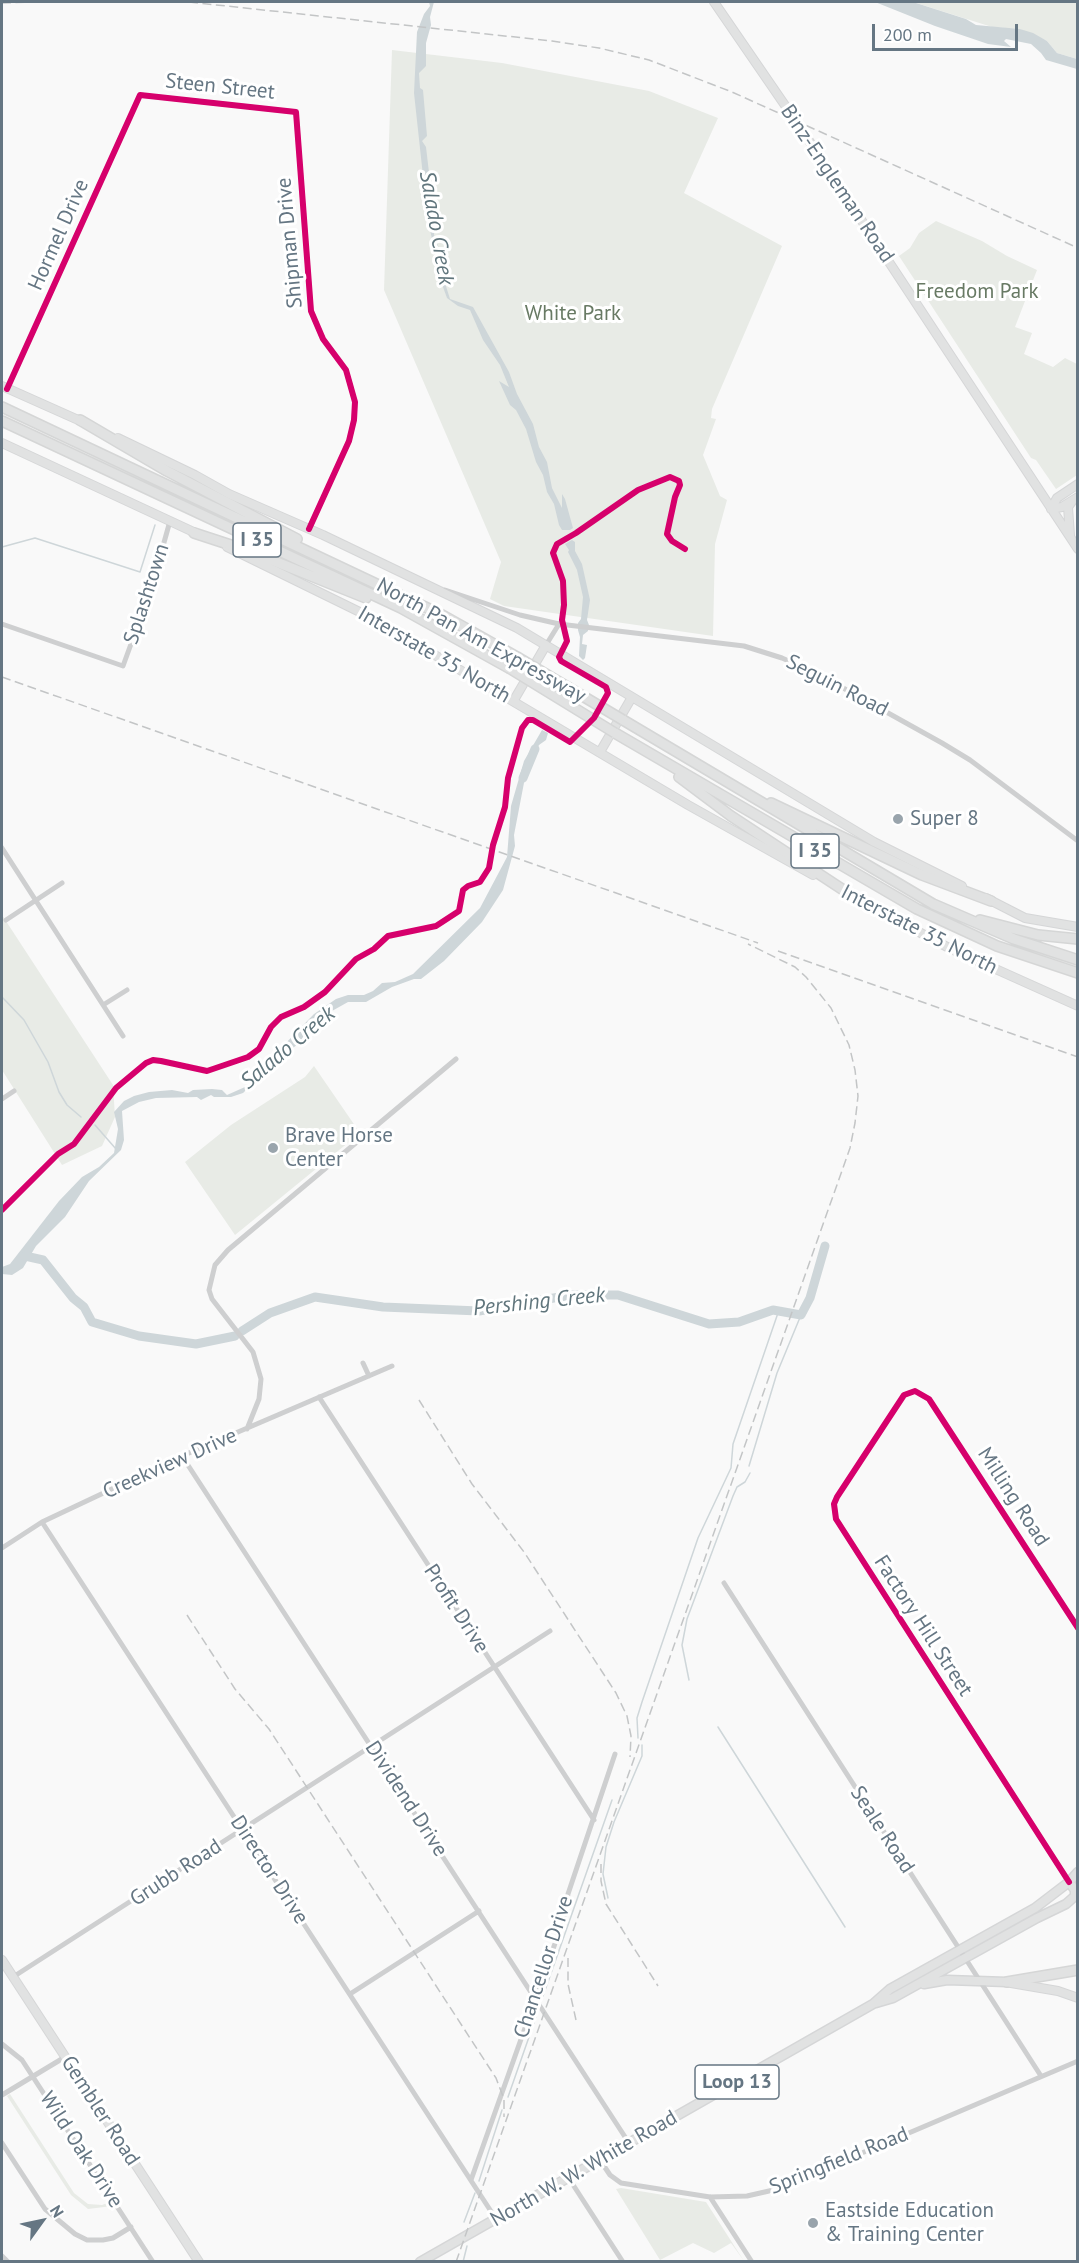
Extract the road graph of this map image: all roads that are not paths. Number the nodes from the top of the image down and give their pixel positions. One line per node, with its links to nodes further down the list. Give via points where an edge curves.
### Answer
1 (714, 2): 11 (main road, Binz-Engleman Road)
2 (140, 95): 3 (street, Steen Street); 4 (street, Hormel Drive)
3 (296, 112): 13 (street, Shipman Drive, via 311,311 323,339 346,370 355,402 349,441)
4 (4, 387): 6 (main road)
5 (2, 407): 17 (highway, North Pan Am Expressway / I 35)
6 (80, 420): 13 (main road); 17 (highway)
7 (2, 421): 21 (highway, North Pan Am Expressway / I 35)
8 (2, 443): 12 (main road, Interstate 35 North)
9 (1077, 484): 11 (main road, via 1057,498)
10 (1075, 498): 11 (main road, via 1062,507); 15 (main road, via 1068,507)
11 (1051, 508): 15 (main road, Binz-Engleman Road)
12 (170, 521): 14 (main road, Interstate 35 North); 19 (street, Splashtown, via 123,666)
13 (309, 529): 18 (main road)
14 (195, 532): 21 (highway); 24 (main road, Interstate 35 North, via 374,619)
15 (1071, 539): 16 (main road, Binz-Engleman Road)
16 (1077, 549)
17 (348, 569): 27 (highway, North Pan Am Expressway / I 35, bridge, via 517,657)
18 (422, 582): 20 (street, Seguin Road); 22 (main road)
19 (2, 624)
20 (559, 624): 22 (street); 28 (street, Seguin Road, via 744,646 804,667 970,760)
21 (435, 626): 25 (highway, North Pan Am Expressway / I 35, bridge)
22 (546, 645): 23 (main road); 24 (main road)
23 (632, 697): 26 (main road); 33 (main road, via 874,842)
24 (514, 700): 26 (main road, Interstate 35 North)
25 (639, 747): 31 (highway, via 730,816); 39 (highway, North Pan Am Expressway / I 35, via 909,905 972,936)
26 (600, 752): 31 (main road, Interstate 35 North)
27 (742, 792): 33 (highway, via 922,875); 35 (highway, North Pan Am Expressway / I 35)
28 (1077, 841)
29 (2, 848): 32 (street)
30 (63, 883): 32 (street)
31 (851, 896): 44 (main road, Interstate 35 North, via 951,949)
32 (36, 901): 34 (street); 43 (street)
33 (991, 901): 36 (main road, via 1025,918)
34 (6, 920)
35 (965, 920): 37 (highway); 38 (highway, North Pan Am Expressway / I 35)
36 (1077, 927)
37 (1077, 939)
38 (1077, 960)
39 (1058, 968): 40 (highway, North Pan Am Expressway / I 35); 41 (highway)
40 (1077, 974)
41 (1077, 980)
42 (127, 990): 43 (street)
43 (103, 1005): 45 (street)
44 (1077, 1006)
45 (123, 1036)
46 (456, 1059): 54 (street, Creekview Drive, via 215,1265 209,1290 212,1299 253,1352 261,1379 259,1399)
47 (14, 1091): 48 (street)
48 (2, 1099)
49 (363, 1363): 51 (street)
50 (392, 1366): 51 (street)
51 (369, 1376): 53 (street)
52 (915, 1391): 59 (street, Milling Road, via 929,1399); 67 (street, Factory Hill Street, via 900,1398 837,1497 836,1520)
53 (319, 1397): 54 (street); 61 (street, Profit Drive)
54 (247, 1429): 55 (street, Creekview Drive)
55 (182, 1456): 56 (street, Creekview Drive); 62 (street, Dividend Drive)
56 (42, 1522): 57 (street, Creekview Drive); 65 (street, Director Drive)
57 (2, 1548)
58 (724, 1583): 69 (street, Seale Road)
59 (1077, 1628)
60 (550, 1631): 61 (street, Grubb Road)
61 (494, 1667): 62 (street, Grubb Road); 64 (street, Profit Drive)
62 (371, 1747): 65 (street, Grubb Road); 68 (street, Dividend Drive)
63 (615, 1754): 64 (street, Chancellor Drive)
64 (594, 1820): 78 (street, Chancellor Drive)
65 (243, 1830): 72 (street, Grubb Road); 76 (street, Director Drive)
66 (1077, 1872): 67 (main road, North W. W. White Road / Loop 13)
67 (1070, 1882): 69 (main road, North W. W. White Road / Loop 13); 69 (main road, North W. W. White Road / Loop 13, via 1075,1893 1071,1901)
68 (479, 1911): 76 (street); 78 (street, Dividend Drive)
69 (962, 1953): 73 (street, Seale Road); 75 (main road, North W. W. White Road / Loop 13); 79 (main road, North W. W. White Road / Loop 13, via 890,1989)
70 (2, 1960): 72 (main road, Gembler Road)
71 (1077, 1970): 74 (highway, Loop 13)
72 (13, 1977): 81 (main road, Gembler Road)
73 (979, 1980): 74 (main road, North W. W. White Road / Loop 13); 75 (main road, North W. W. White Road / Loop 13); 83 (street, Seale Road)
74 (1006, 1982): 77 (main road)
75 (915, 1986): 79 (main road, North W. W. White Road / Loop 13)
76 (350, 1994): 90 (street, Director Drive)
77 (1077, 1998)
78 (536, 2000): 87 (street, Dividend Drive); 90 (street, Chancellor Drive)
79 (873, 2004): 87 (main road, North W. W. White Road / Loop 13)
80 (2, 2044): 84 (street, Wild Oak Drive, via 19,2056)
81 (65, 2057): 84 (street); 97 (main road, Gembler Road)
82 (1077, 2061): 83 (street, Springfield Road)
83 (1041, 2076): 91 (street, Springfield Road, via 769,2191)
84 (33, 2077): 85 (street); 93 (street, Wild Oak Drive)
85 (2, 2095)
86 (2, 2143): 93 (street, via 45,2209 75,2234 87,2240 103,2240)
87 (630, 2143): 88 (main road, North W. W. White Road / Loop 13)
88 (600, 2160): 89 (main road, North W. W. White Road / Loop 13); 91 (street, Springfield Road, via 621,2183)
89 (568, 2177): 92 (main road, North W. W. White Road / Loop 13); 99 (street)
90 (471, 2180): 92 (street, Director Drive)
91 (710, 2197): 100 (street)
92 (496, 2218): 98 (main road, North W. W. White Road / Loop 13)
93 (131, 2227): 96 (street, Wild Oak Drive)
94 (2, 2256): 95 (street)
95 (8, 2262)
96 (153, 2262)
97 (198, 2262)
98 (420, 2262)
99 (623, 2262)
100 (752, 2262)

